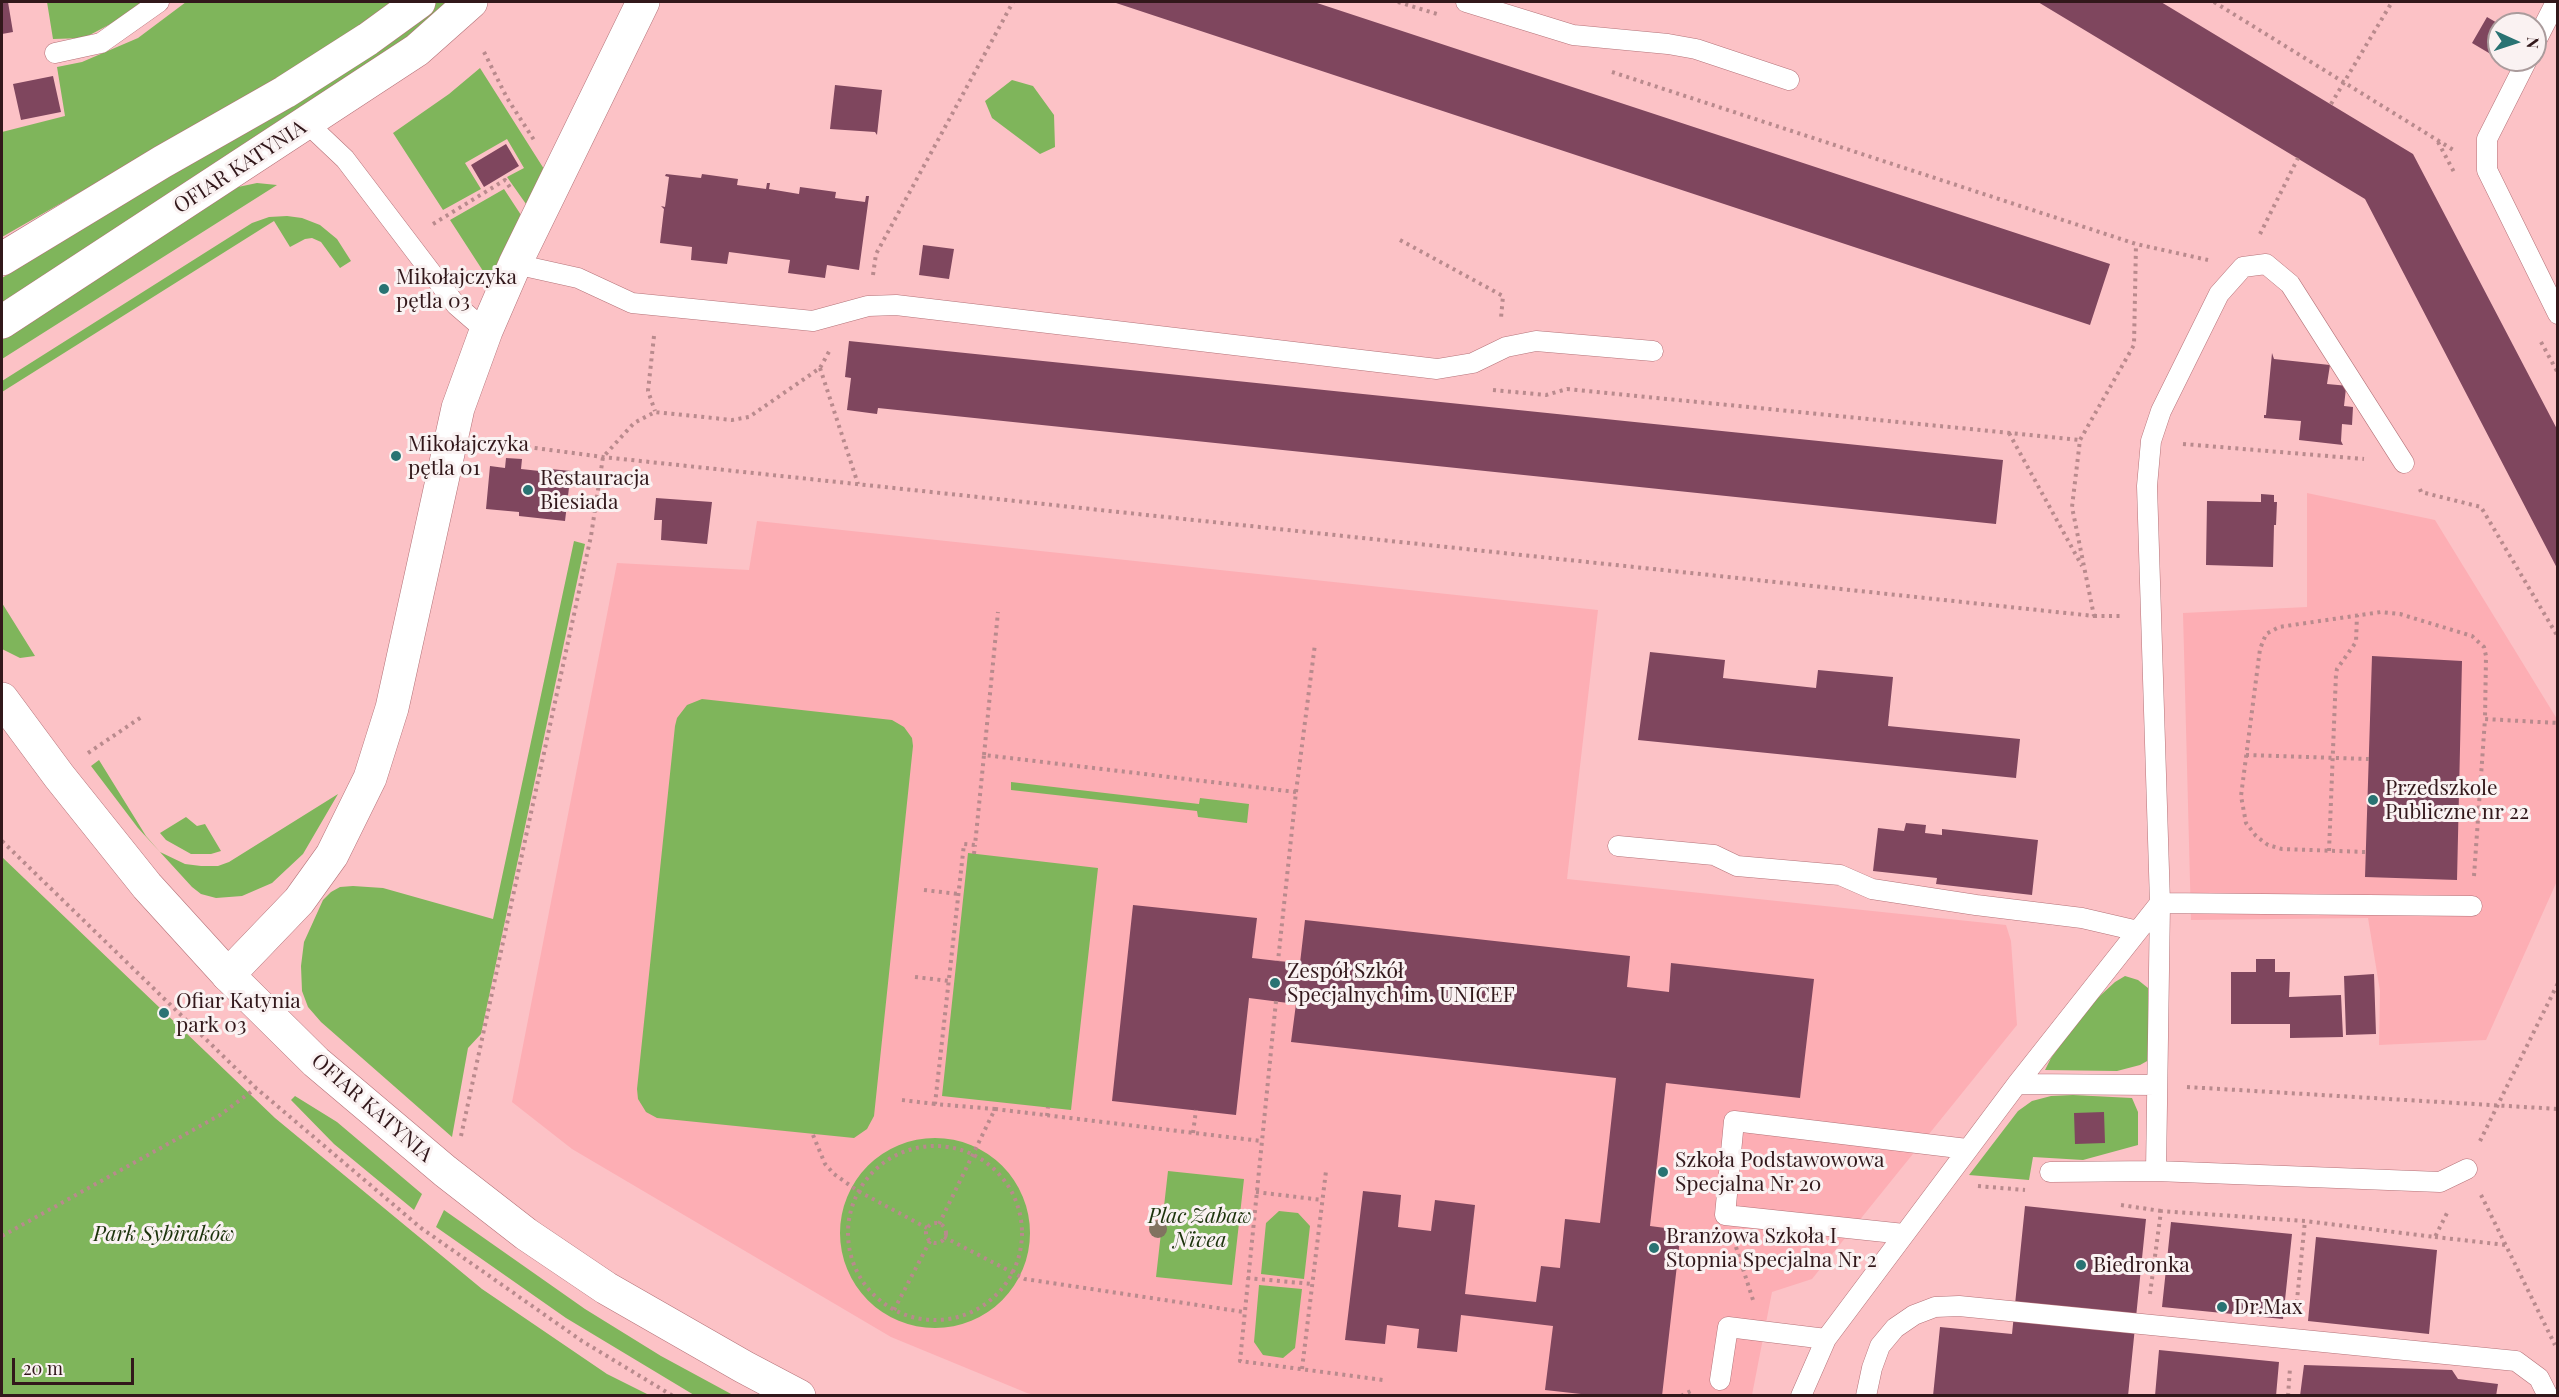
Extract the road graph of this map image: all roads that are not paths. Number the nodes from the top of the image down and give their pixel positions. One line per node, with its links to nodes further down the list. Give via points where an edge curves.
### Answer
1 (159, 2): 8 (lane, via 101,43)
2 (419, 2): 12 (street, OFIAR KATYNIA, via 285,92)
3 (471, 2): 11 (street, OFIAR KATYNIA, via 417,50)
4 (643, 2): 13 (street)
5 (1466, 2): 10 (lane, via 1573,35 1696,49)
6 (2556, 2): 7 (lane)
7 (2547, 20)
8 (55, 53)
9 (2521, 72): 14 (lane, via 2487,139 2487,170)
10 (1789, 80)
11 (308, 124): 15 (street, OFIAR KATYNIA); 16 (lane, via 345,159 456,304)
12 (2, 259)
13 (515, 264): 16 (street); 17 (lane, via 578,278 632,303 657,306 813,321 868,306 896,305 1437,369 1473,363 1536,341)
14 (2558, 314)
15 (2, 322)
16 (486, 331): 24 (street, via 450,437 392,708 370,778 326,864 299,901)
17 (1653, 351)
18 (2404, 463): 21 (lane, via 2290,284 2266,264 2243,267 2218,294 2161,411 2151,441 2147,486)
19 (2, 699): 24 (street, OFIAR KATYNIA, via 147,886)
20 (1618, 846): 23 (lane, via 1714,855 1737,866 1840,875 1872,889 2082,918)
21 (2160, 903): 22 (lane); 23 (lane); 26 (lane)
22 (2472, 906)
23 (2138, 931): 25 (lane)
24 (228, 975): 34 (street, OFIAR KATYNIA, via 316,1062 526,1234 606,1287)
25 (2017, 1084): 26 (lane); 27 (lane)
26 (2157, 1085): 29 (lane)
27 (1967, 1149): 31 (lane); 31 (lane, via 1734,1120 1725,1215)
28 (2467, 1169): 29 (lane, via 2440,1182)
29 (2156, 1171): 30 (lane)
30 (2050, 1172)
31 (1904, 1234): 32 (lane)
32 (1826, 1339): 33 (lane, via 1728,1327); 35 (lane)
33 (1719, 1380)
34 (799, 1395)
35 (1802, 1395)
36 (1866, 1395): 37 (lane, via 1880,1346 1895,1328 1914,1314 1959,1305 2516,1360 2539,1378)
37 (2548, 1395)

